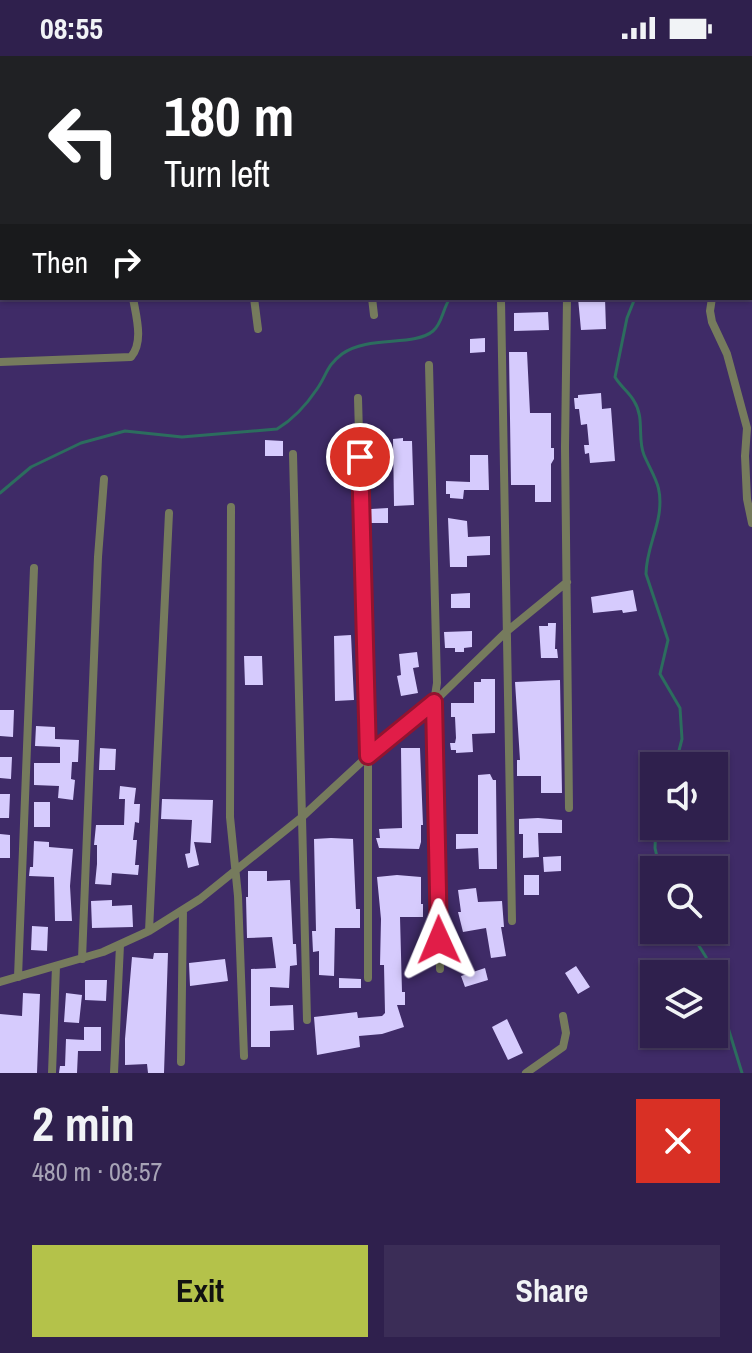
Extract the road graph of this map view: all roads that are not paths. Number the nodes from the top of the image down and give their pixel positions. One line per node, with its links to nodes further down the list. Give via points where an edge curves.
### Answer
1 (133, 300): 9 (street, via 138,335 131,357)
2 (254, 300): 8 (street)
3 (372, 300): 7 (street)
4 (501, 300): 20 (street)
5 (567, 300): 19 (street)
6 (712, 300): 13 (street, via 712,322 727,354 747,428)
7 (374, 315)
8 (258, 329)
9 (0, 362)
10 (429, 365): 21 (street)
11 (358, 398): 22 (street)
12 (293, 454): 24 (street)
13 (748, 464): 17 (street)
14 (104, 479): 30 (street)
15 (231, 507): 25 (street, via 230,817)
16 (169, 513): 28 (street)
17 (752, 523)
18 (34, 568): 33 (street)
19 (567, 582): 20 (street); 23 (street)
20 (506, 632): 21 (street); 27 (street)
21 (434, 702): 22 (street); 32 (street)
22 (368, 756): 24 (street); 34 (street)
23 (569, 808)
24 (302, 817): 25 (street); 37 (street)
25 (235, 872): 26 (street); 38 (street)
26 (183, 910): 28 (street); 39 (street)
27 (512, 921)
28 (149, 931): 29 (street)
29 (120, 945): 30 (street); 41 (street)
30 (82, 959): 31 (street)
31 (56, 966): 33 (street); 40 (street)
32 (440, 969)
33 (18, 977): 35 (street)
34 (368, 978)
35 (0, 982)
36 (563, 1016): 42 (street, via 563,1047)
37 (307, 1020)
38 (244, 1056)
39 (181, 1062)
40 (52, 1073)
41 (114, 1073)
42 (526, 1073)

